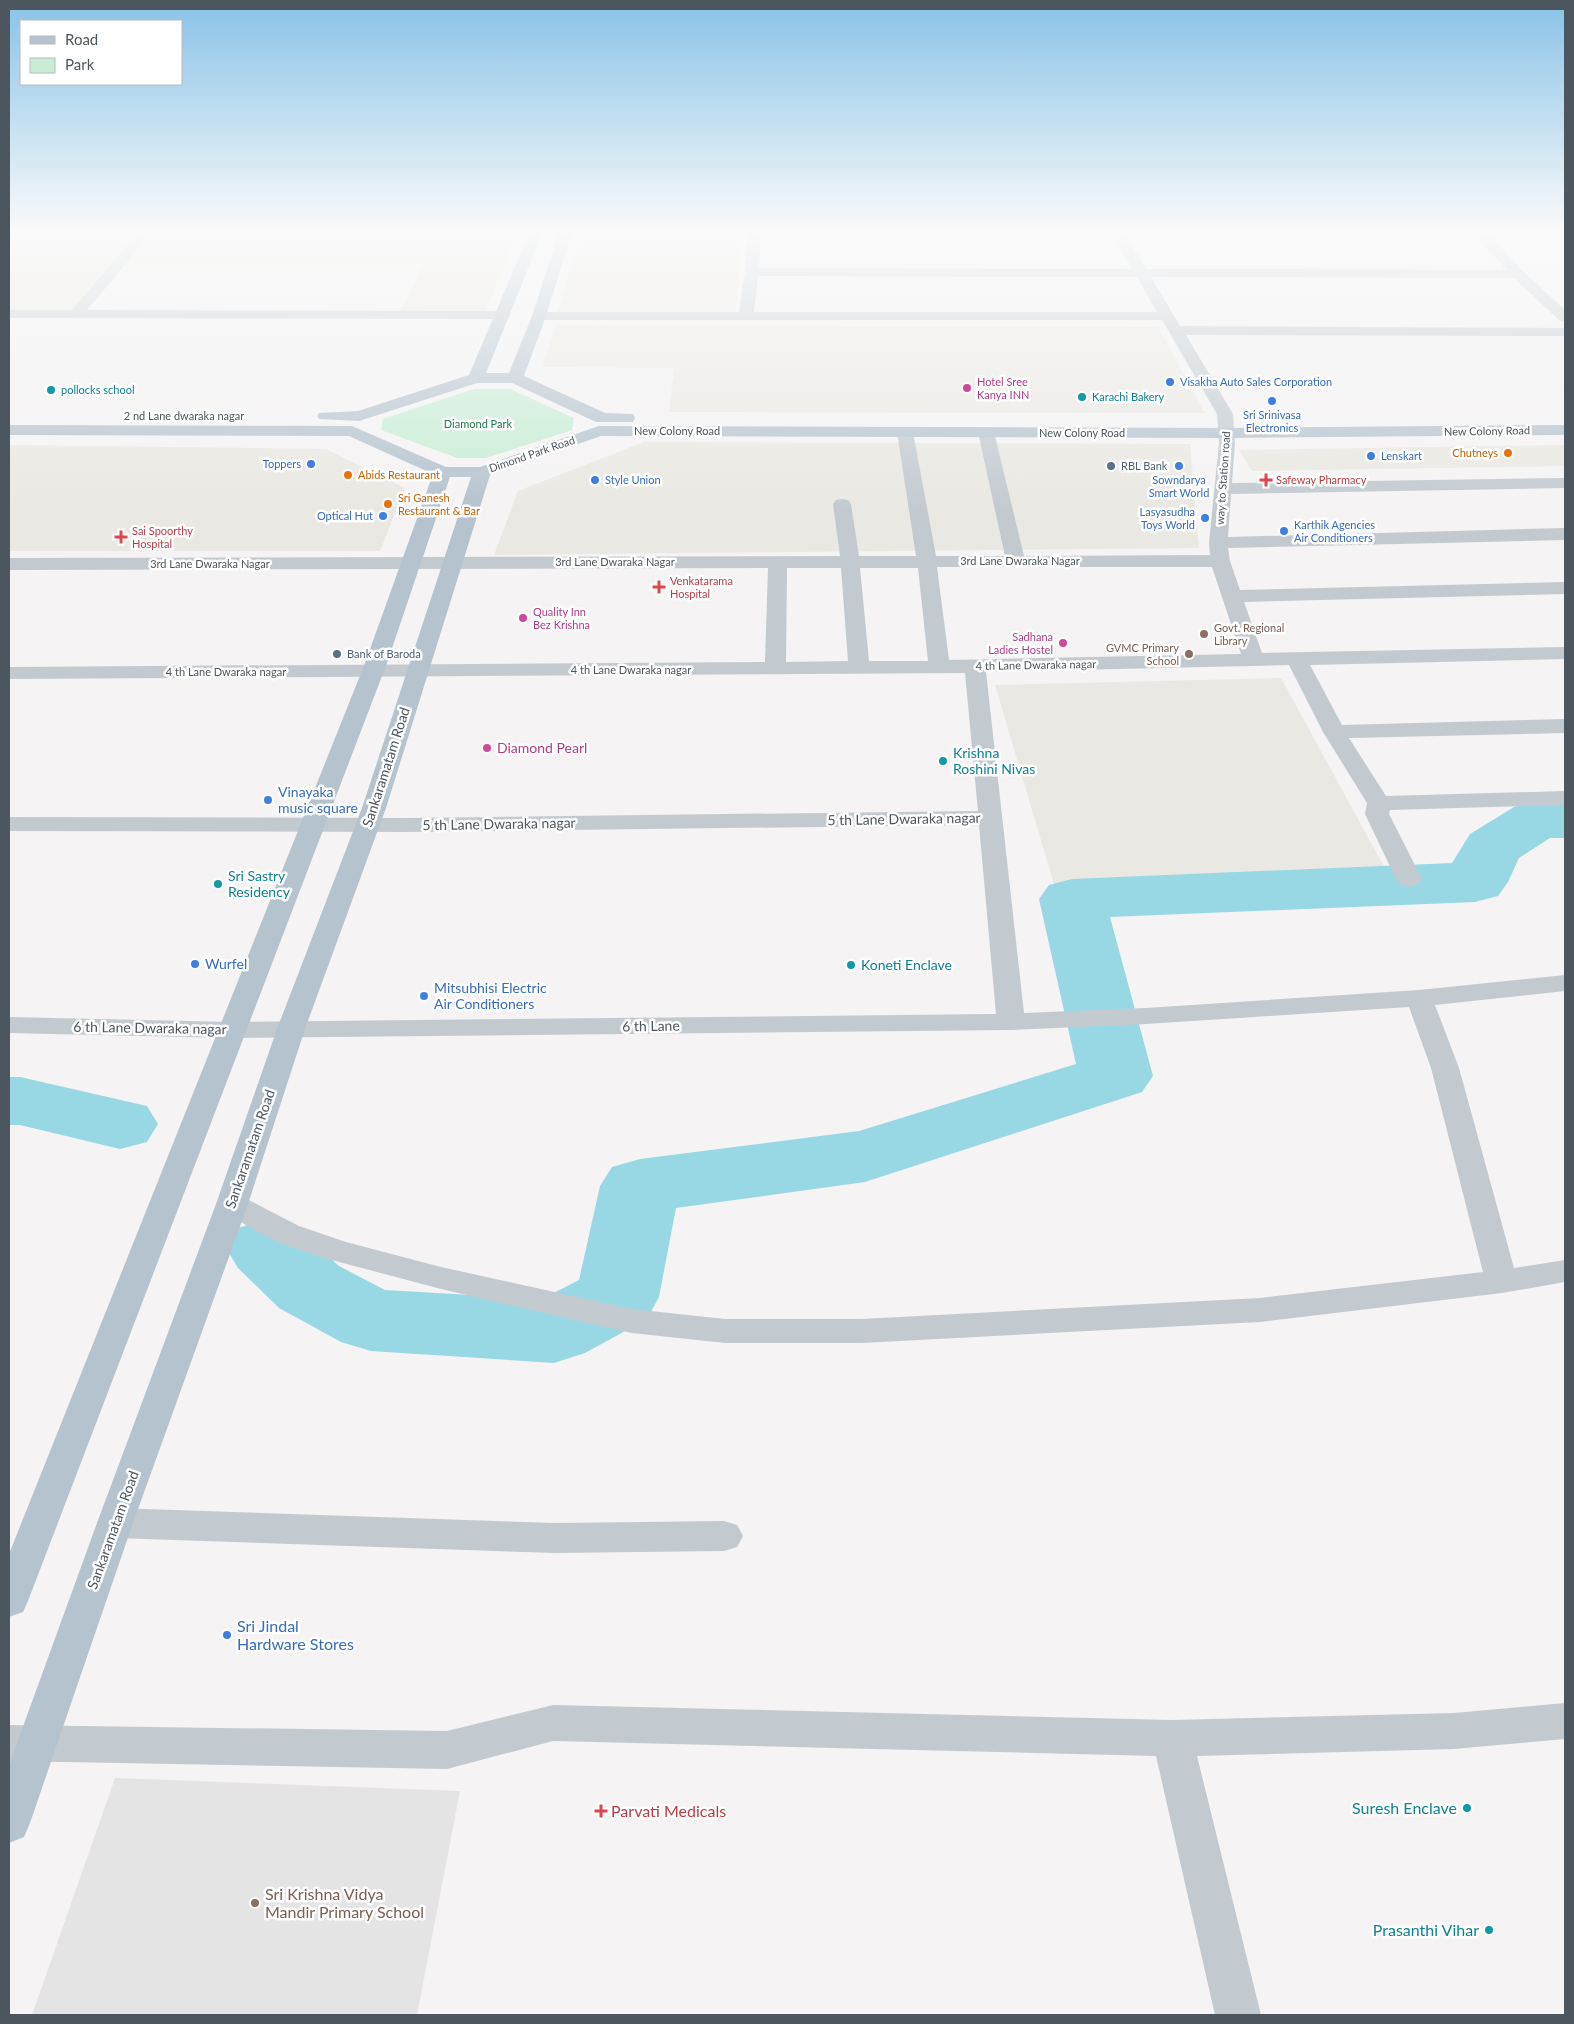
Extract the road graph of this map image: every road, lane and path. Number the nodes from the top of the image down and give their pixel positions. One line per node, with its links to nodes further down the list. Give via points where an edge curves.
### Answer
1 (499, 323): 6 (main road)
2 (535, 323): 7 (main road)
3 (1172, 323): 12 (street, way to Station road, via 1218,400 1225,414)
4 (1192, 323): 5 (street)
5 (1565, 332)
6 (476, 378): 7 (main road); 10 (main road)
7 (515, 378): 11 (main road)
8 (9, 416): 10 (main road, 2 nd Lane dwaraka nagar)
9 (1565, 418): 12 (main road, New Colony Road)
10 (356, 424): 13 (main road, 2 nd Lane dwaraka nagar); 17 (main road, Dimond Park Road)
11 (601, 424): 12 (main road, New Colony Road); 15 (main road, New Colony Road); 18 (main road, Dimond Park Road)
12 (1226, 427): 14 (main road, New Colony Road); 16 (main road, New Colony Road); 20 (street, way to Station road)
13 (9, 430)
14 (1565, 430)
15 (905, 432): 16 (main road, New Colony Road); 26 (street)
16 (986, 432): 27 (street)
17 (443, 472): 18 (main road, Dimond Park Road); 28 (main road)
18 (482, 472): 29 (main road, Sankaramatam Road)
19 (1565, 483): 20 (street)
20 (1222, 489): 23 (street, way to Station road)
21 (842, 504): 25 (street)
22 (1565, 534): 23 (street, 3rd Lane Dwaraka Nagar)
23 (1219, 552): 27 (street, 3rd Lane Dwaraka Nagar); 32 (street, way to Station road)
24 (778, 562): 25 (street, 3rd Lane Dwaraka Nagar); 29 (street, 3rd Lane Dwaraka Nagar); 38 (street)
25 (850, 562): 26 (street, 3rd Lane Dwaraka Nagar); 39 (street)
26 (927, 562): 27 (street, 3rd Lane Dwaraka Nagar); 37 (street)
27 (1016, 562)
28 (410, 563): 29 (street, 3rd Lane Dwaraka Nagar); 30 (street, 3rd Lane Dwaraka Nagar); 40 (main road)
29 (454, 563): 41 (main road, Sankaramatam Road)
30 (9, 564)
31 (1565, 588): 32 (street)
32 (1232, 596): 35 (street, way to Station road)
33 (1565, 653): 34 (street, 4 th Lane Dwaraka nagar)
34 (1298, 660): 35 (street, 4 th Lane Dwaraka nagar); 44 (street)
35 (1254, 661): 36 (street, 4 th Lane Dwaraka nagar)
36 (974, 666): 37 (street, 4 th Lane Dwaraka nagar); 47 (street)
37 (938, 667): 39 (street, 4 th Lane Dwaraka nagar)
38 (775, 668): 39 (street, 4 th Lane Dwaraka nagar); 41 (street, 4 th Lane Dwaraka nagar)
39 (859, 668)
40 (372, 672): 41 (street, 4 th Lane Dwaraka nagar); 42 (street, 4 th Lane Dwaraka nagar); 49 (main road)
41 (418, 672): 50 (main road, Sankaramatam Road)
42 (9, 673)
43 (1565, 726): 44 (street)
44 (1334, 732): 46 (street)
45 (1565, 798): 46 (street)
46 (1379, 803): 51 (street, via 1377,814)
47 (989, 818): 50 (street, 5 th Lane Dwaraka nagar); 54 (street)
48 (9, 824): 49 (street, 5 th Lane Dwaraka nagar)
49 (311, 825): 50 (street, 5 th Lane Dwaraka nagar); 57 (main road)
50 (367, 825): 56 (main road, Sankaramatam Road)
51 (1409, 879)
52 (1565, 984): 53 (street, 6 th Lane)
53 (1419, 998): 54 (street, 6 th Lane); 60 (street, via 1445,1068)
54 (1011, 1022): 56 (street, 6 th Lane)
55 (9, 1025): 57 (street, 6 th Lane Dwaraka nagar)
56 (291, 1029): 57 (street, 6 th Lane Dwaraka nagar); 58 (main road, Sankaramatam Road)
57 (232, 1030): 63 (main road)
58 (232, 1204): 60 (street, via 288,1234 440,1278 632,1320 725,1331 862,1331 1260,1310); 61 (main road, Sankaramatam Road)
59 (1565, 1271): 60 (street)
60 (1502, 1281)
61 (115, 1523): 62 (street, via 555,1538); 66 (main road, Sankaramatam Road)
62 (724, 1536)
63 (9, 1601)
64 (1565, 1721): 65 (street, via 1454,1731)
65 (1172, 1738): 66 (street, via 554,1722 447,1750); 68 (street)
66 (23, 1743): 67 (main road, Sankaramatam Road)
67 (9, 1823)
68 (1238, 2015)

